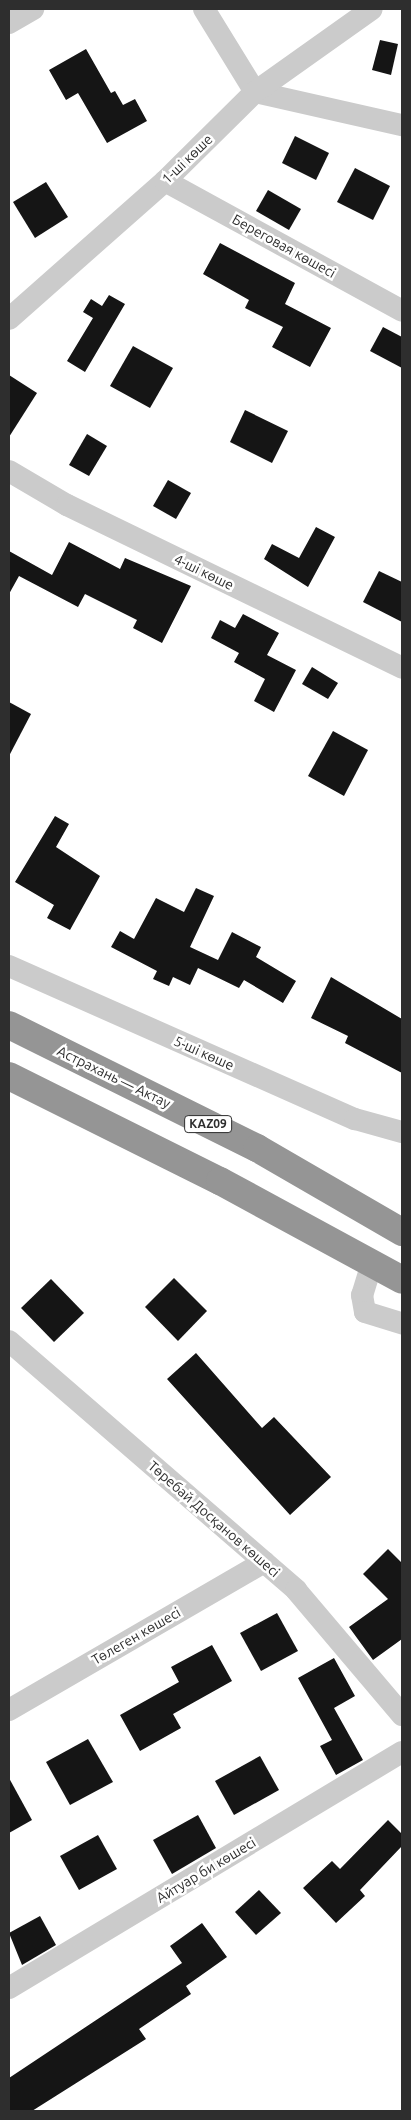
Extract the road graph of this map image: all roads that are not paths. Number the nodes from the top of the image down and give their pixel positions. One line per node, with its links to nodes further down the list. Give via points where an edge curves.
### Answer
1 (33, 9): 4 (street)
2 (204, 9): 5 (street)
3 (372, 9): 5 (street, 1-ші көше)
4 (9, 22)
5 (255, 92): 6 (street); 7 (street, 1-ші көше)
6 (402, 125)
7 (165, 181): 8 (street, Береговая көшесі); 9 (street, 1-ші көше)
8 (402, 311)
9 (9, 319)
10 (9, 471): 11 (street, 4-шi көше, via 67,505)
11 (402, 668)
12 (9, 966): 15 (street, 5-шi көше, via 355,1120)
13 (9, 1025): 16 (highway, Астрахань — Актау / KAZ09, via 257,1148)
14 (9, 1076): 17 (highway)
15 (402, 1132)
16 (402, 1232)
17 (372, 1263): 18 (highway); 19 (street, via 362,1295 365,1312)
18 (402, 1280)
19 (402, 1323)
20 (9, 1341): 21 (street, Төребай Досқанов көшесі)
21 (264, 1562): 22 (street, Төлеген көшесі); 23 (street, Төребай Досқанов көшесі, via 296,1590)
22 (9, 1710)
23 (402, 1716)
24 (402, 1752): 25 (street, Айтуар би көшесі)
25 (9, 1988)

